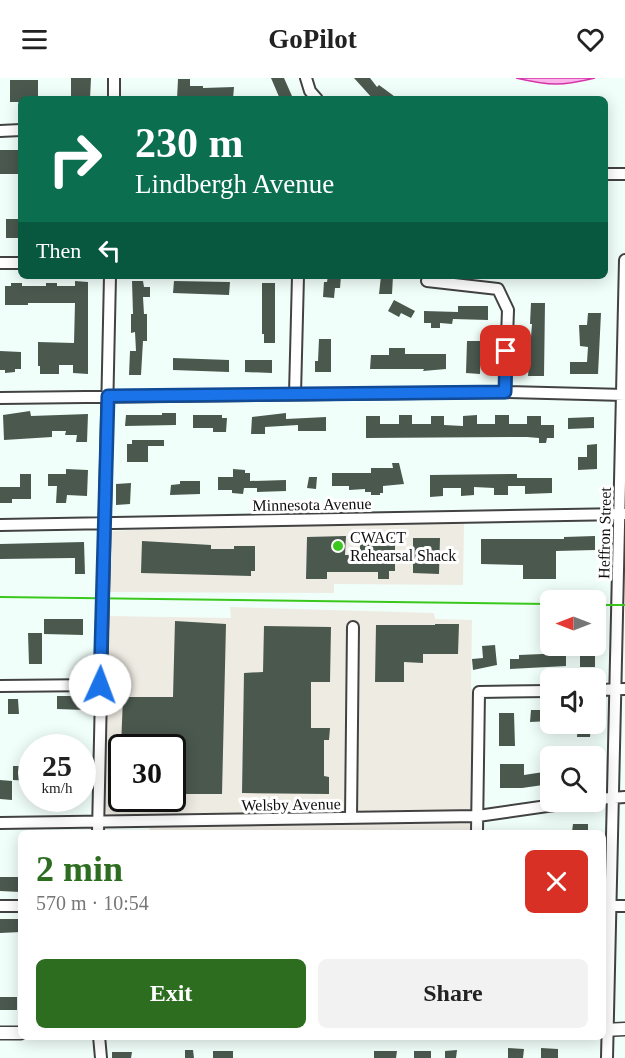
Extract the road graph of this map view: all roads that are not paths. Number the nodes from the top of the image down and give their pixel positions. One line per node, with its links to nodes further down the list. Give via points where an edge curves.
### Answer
1 (114, 78): 3 (street)
2 (306, 78): 4 (street)
3 (114, 96)
4 (314, 96)
5 (18, 130): 6 (street)
6 (0, 131)
7 (608, 174): 8 (street)
8 (625, 174)
9 (625, 260): 12 (street, Heffron Street)
10 (0, 263): 11 (street)
11 (18, 263)
12 (625, 276): 18 (street, Heffron Street)
13 (110, 279): 19 (street)
14 (298, 279): 17 (street)
15 (427, 281): 16 (street, via 498,289 508,310)
16 (505, 392): 17 (street); 18 (street)
17 (295, 394): 19 (street)
18 (623, 395): 21 (street, Heffron Street)
19 (108, 396): 20 (street); 22 (street)
20 (0, 398)
21 (622, 514): 22 (street, Minnesota Avenue); 27 (street, Heffron Street)
22 (106, 523): 23 (street, Minnesota Avenue); 25 (street)
23 (0, 525)
24 (353, 627): 34 (street)
25 (100, 685): 26 (street); 36 (street)
26 (0, 686)
27 (620, 689): 29 (street, Heffron Street)
28 (540, 691): 33 (street, via 479,692)
29 (613, 797): 30 (street); 31 (street); 40 (street, Heffron Street)
30 (625, 797)
31 (606, 798)
32 (540, 807): 33 (street, Welsby Avenue)
33 (478, 816): 34 (street, Welsby Avenue); 37 (street)
34 (351, 818): 36 (street, Welsby Avenue)
35 (0, 823): 36 (street, Welsby Avenue)
36 (98, 827)
37 (477, 830)
38 (0, 906): 39 (street)
39 (18, 906)
40 (610, 906): 41 (street); 42 (street, Heffron Street)
41 (625, 906)
42 (606, 1005)
43 (625, 1029): 44 (street)
44 (606, 1030)
45 (0, 1033): 46 (street)
46 (18, 1033)
47 (99, 1040): 49 (street)
48 (606, 1040): 50 (street, Heffron Street)
49 (101, 1058)
50 (607, 1058)

